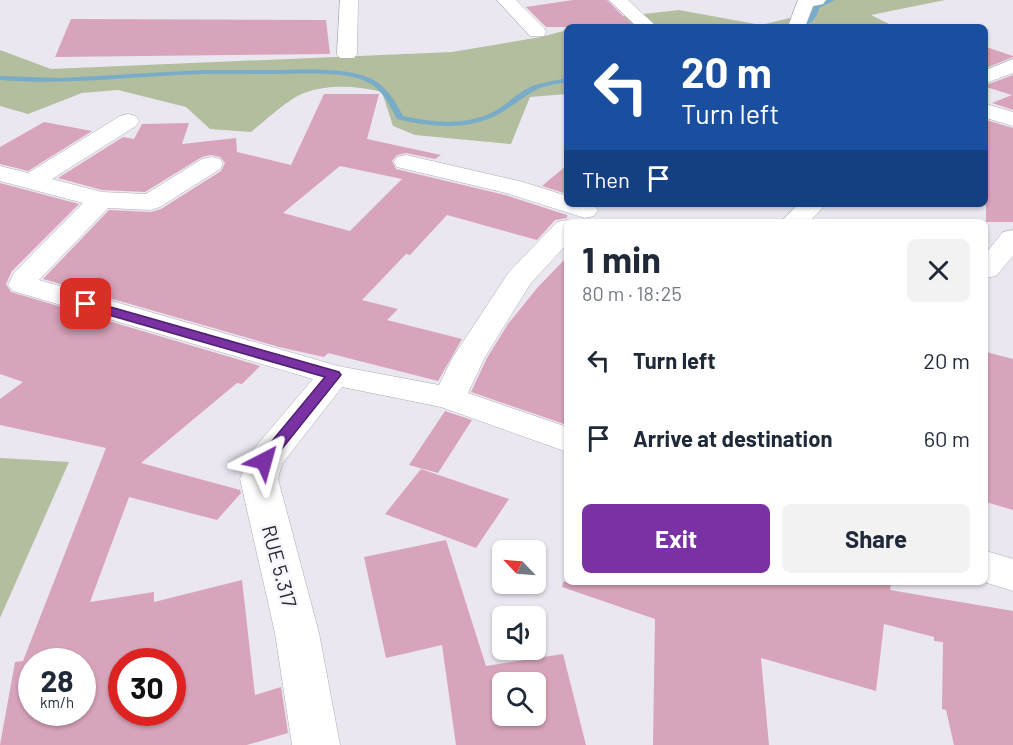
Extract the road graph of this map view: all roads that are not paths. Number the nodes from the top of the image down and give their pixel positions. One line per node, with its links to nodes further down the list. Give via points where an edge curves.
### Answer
1 (349, 0): 8 (street)
2 (506, 0): 7 (street)
3 (618, 0): 5 (street)
4 (817, 0): 6 (street, via 805,2)
5 (645, 24)
6 (798, 24)
7 (537, 32)
8 (347, 54)
9 (1013, 65): 10 (street)
10 (988, 76)
11 (988, 112): 12 (street)
12 (1013, 119)
13 (128, 121): 17 (street)
14 (406, 162): 20 (street, via 514,187)
15 (211, 164): 18 (street, via 151,202)
16 (0, 173): 17 (street)
17 (31, 182): 18 (street)
18 (101, 200): 25 (street, via 24,279 24,285)
19 (810, 207): 21 (street)
20 (579, 216)
21 (797, 219)
22 (564, 232): 26 (street, via 519,278)
23 (1013, 238): 24 (street)
24 (988, 268)
25 (334, 375): 26 (street); 30 (street, RUE 5.317, via 264,461 259,478 297,633)
26 (448, 398): 27 (street)
27 (564, 439)
28 (988, 568): 29 (street)
29 (1013, 575)
30 (316, 745)

